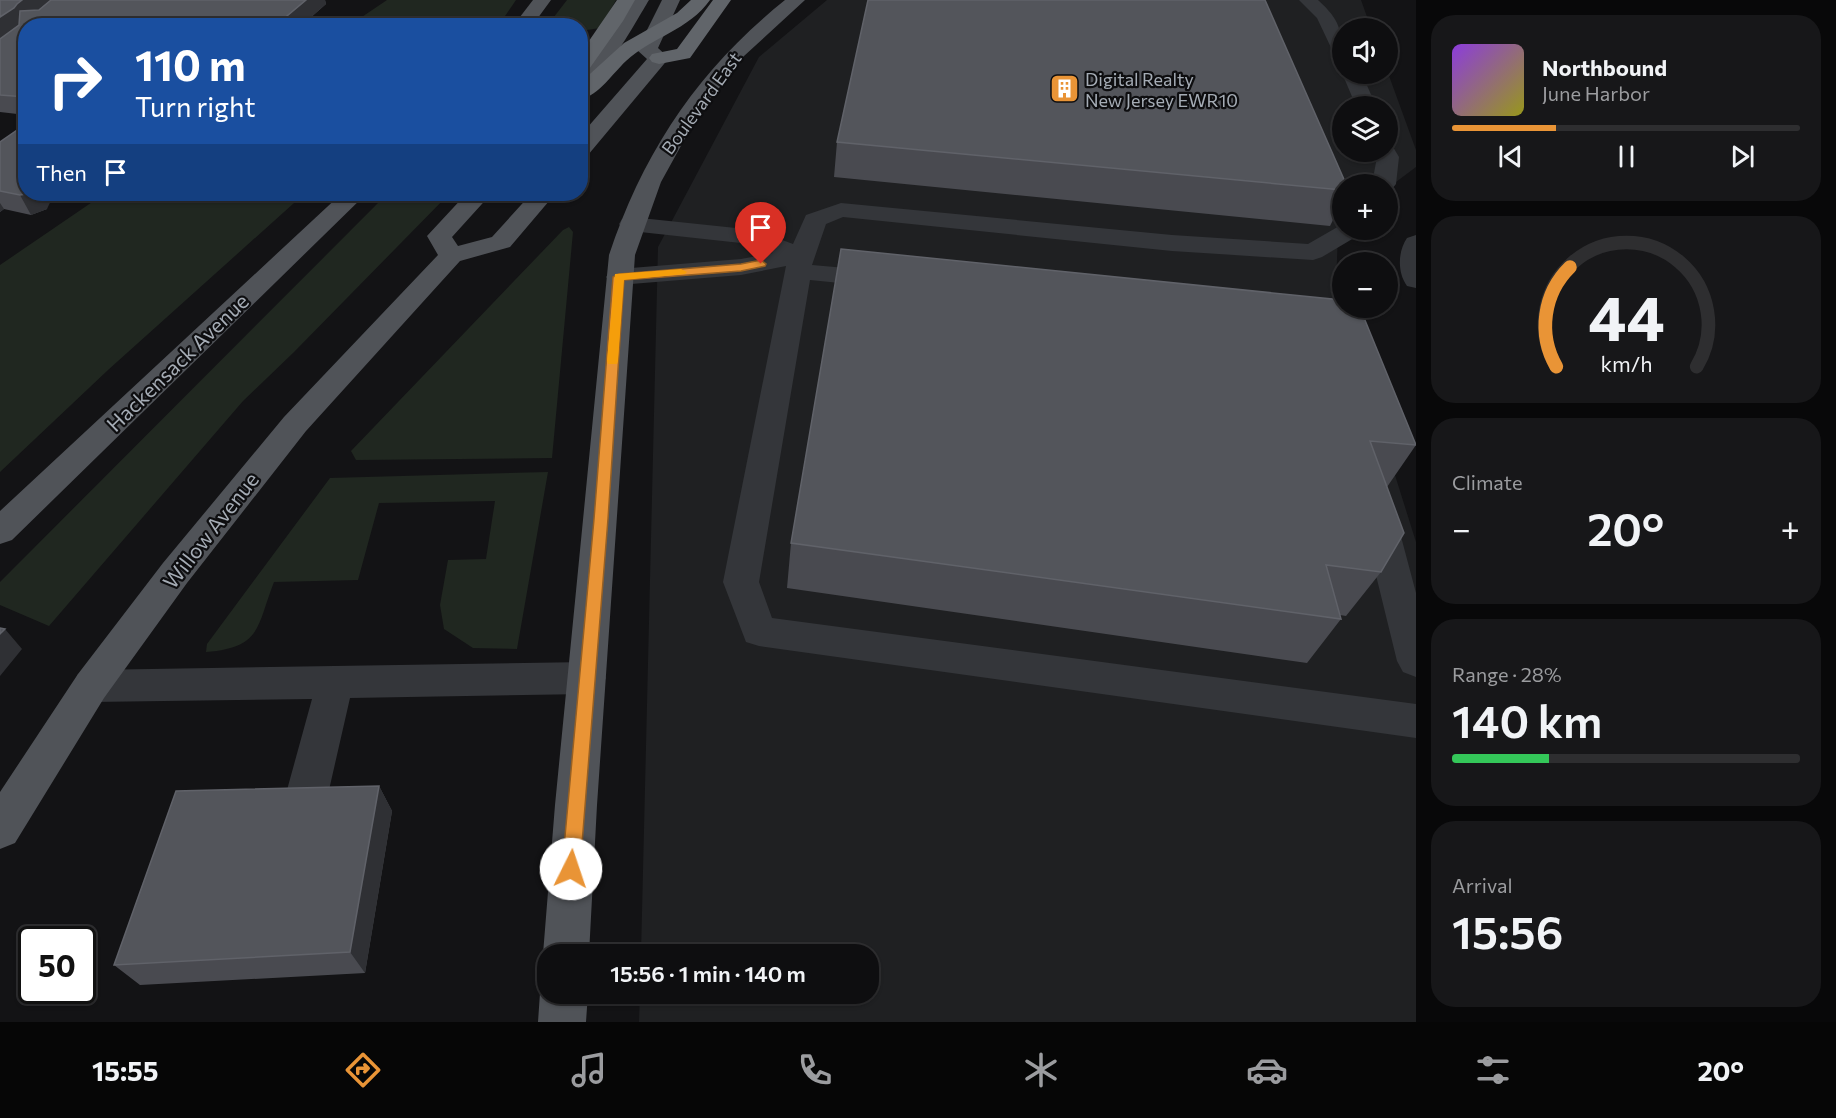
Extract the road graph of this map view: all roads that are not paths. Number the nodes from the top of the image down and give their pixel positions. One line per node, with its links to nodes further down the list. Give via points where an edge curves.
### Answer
1 (542, 0): 9 (main road)
2 (626, 0): 12 (highway)
3 (640, 0): 14 (main road)
4 (671, 0): 11 (main road)
5 (701, 0): 11 (highway, via 689,14)
6 (722, 0): 13 (highway, via 683,54)
7 (796, 0): 20 (main road, Boulevard East, via 747,41 715,78 660,160)
8 (1308, 0): 10 (street, via 1325,16)
9 (528, 18)
10 (1332, 31)
11 (657, 33): 13 (main road, via 647,50); 15 (highway, via 621,55)
12 (588, 57)
13 (659, 58): 16 (main road)
14 (588, 74)
15 (588, 88)
16 (588, 141)
17 (347, 201): 29 (main road, Hackensack Avenue)
18 (472, 201): 23 (main road, via 439,236)
19 (537, 201): 23 (main road, via 501,242)
20 (631, 224): 24 (street, via 755,237); 25 (main road, Boulevard East)
21 (1333, 240): 24 (street, via 1313,252 1138,240 841,210 815,220)
22 (1416, 243): 26 (street, via 1412,259)
23 (451, 256): 33 (main road, Willow Avenue, via 295,424 175,573)
24 (800, 263): 25 (street); 27 (street); 34 (street, via 741,582 759,631)
25 (619, 277): 31 (main road, Boulevard East)
26 (1416, 280)
27 (905, 281)
28 (1378, 514): 30 (street)
29 (0, 531)
30 (1416, 661)
31 (587, 678): 32 (street); 37 (main road, Boulevard East)
32 (335, 683): 33 (street); 35 (street)
33 (91, 686): 36 (main road, Willow Avenue)
34 (1416, 721)
35 (308, 790)
36 (0, 829)
37 (567, 944)
38 (563, 1004): 39 (main road)
39 (562, 1022)

